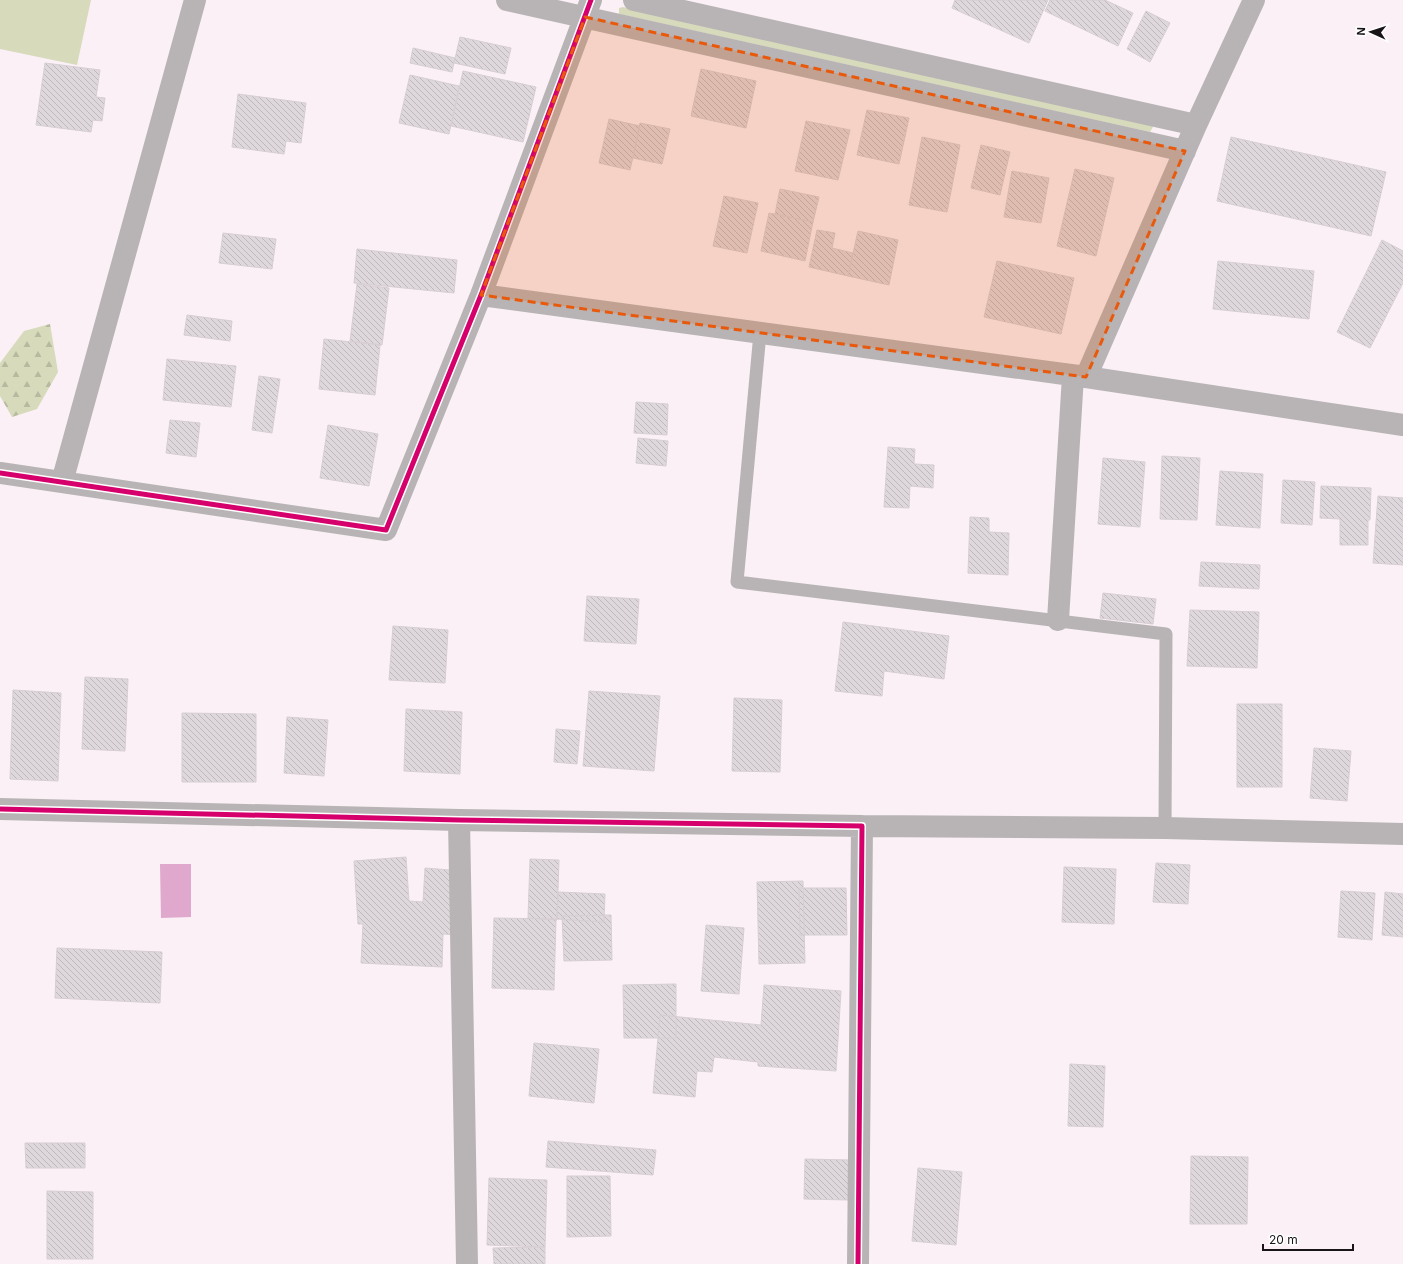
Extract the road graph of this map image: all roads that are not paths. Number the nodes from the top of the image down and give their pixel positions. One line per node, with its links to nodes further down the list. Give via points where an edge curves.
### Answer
1 (195, 0): 13 (street)
2 (507, 0): 5 (street)
3 (634, 0): 6 (street)
4 (1254, 0): 6 (street)
5 (588, 9): 7 (street); 8 (street)
6 (1196, 124): 7 (street)
7 (1185, 151): 10 (street)
8 (481, 295): 9 (street); 13 (street, via 386,530)
9 (760, 333): 10 (street); 14 (lane, via 737,582)
10 (1079, 377): 11 (street); 14 (street)
11 (1403, 425)
12 (0, 473): 13 (street)
13 (62, 482)
14 (1058, 620): 18 (lane, via 1166,634)
15 (0, 809): 16 (street)
16 (459, 820): 17 (street); 20 (street)
17 (862, 826): 18 (street); 21 (street)
18 (1165, 828): 19 (street)
19 (1403, 834)
20 (467, 1264)
21 (858, 1264)

